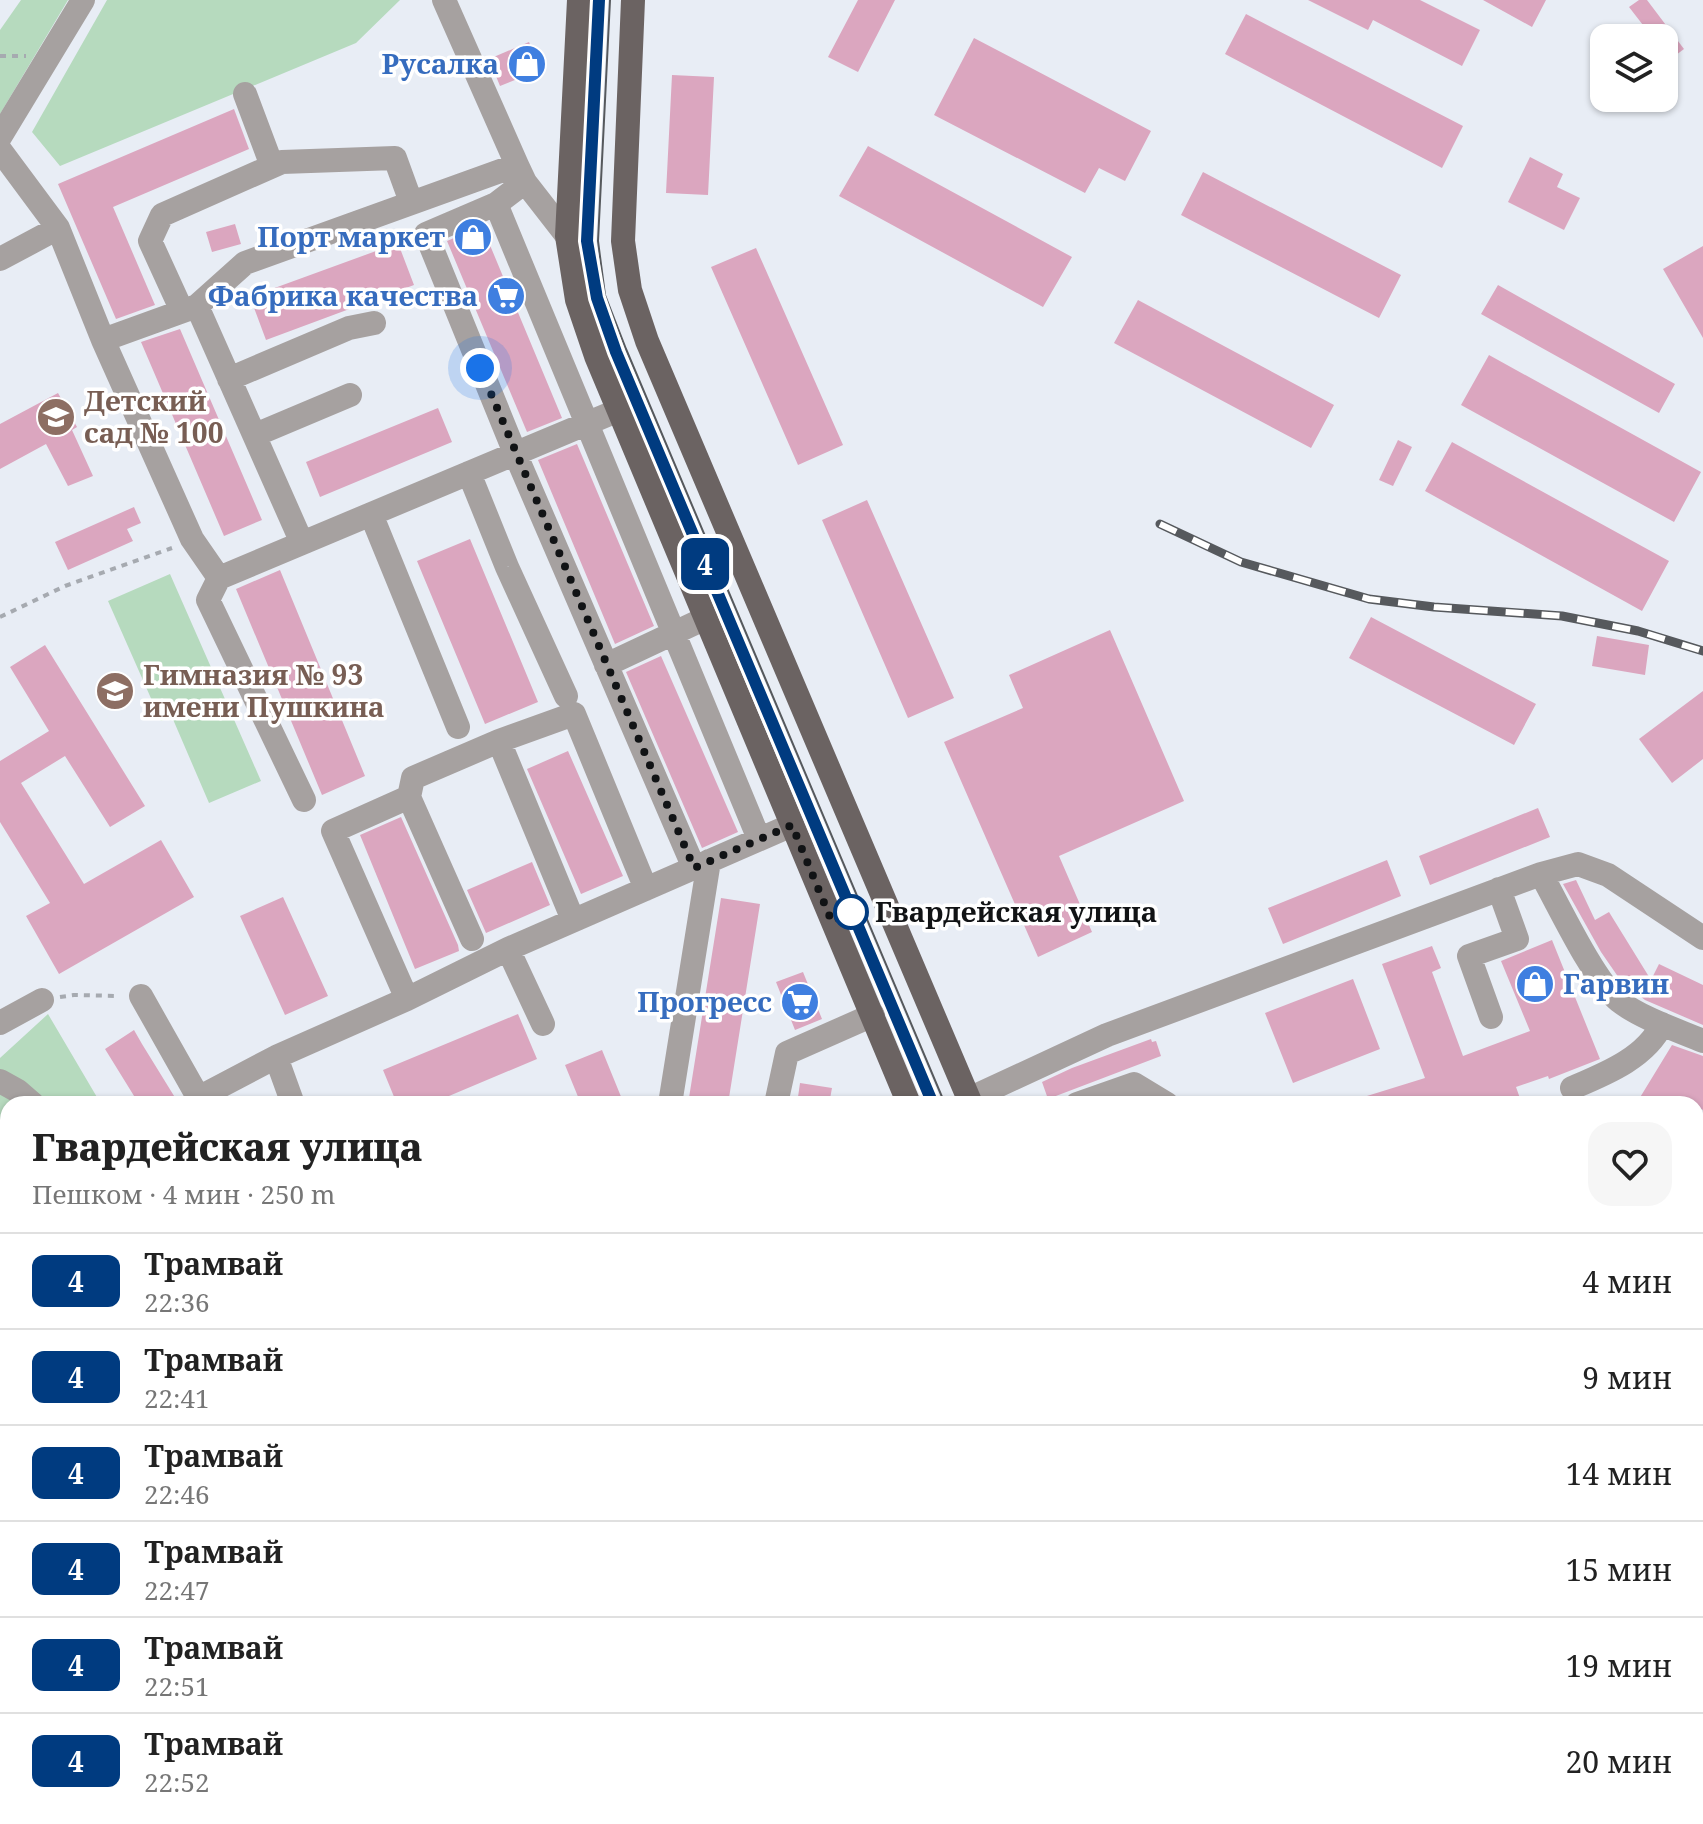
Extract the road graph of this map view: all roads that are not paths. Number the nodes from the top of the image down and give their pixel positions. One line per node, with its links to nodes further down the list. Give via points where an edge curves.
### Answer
1 (83, 0): 6 (street)
2 (444, 0): 9 (street)
3 (579, 0): 13 (main road)
4 (633, 0): 65 (main road, via 623,241 630,290)
5 (245, 94): 8 (street)
6 (0, 137)
7 (0, 150): 12 (street)
8 (272, 166): 10 (street, via 395,158); 15 (street, via 162,215 150,241)
9 (521, 174): 10 (street); 11 (street); 13 (street)
10 (411, 202): 15 (street, via 245,263)
11 (496, 204): 21 (street); 23 (street, via 426,234)
12 (58, 228): 14 (street); 17 (street)
13 (567, 236): 20 (main road, via 577,300)
14 (0, 259)
15 (190, 308): 17 (street); 18 (street)
16 (374, 323): 18 (street, via 349,328)
17 (103, 340): 27 (street, via 182,544)
18 (229, 379): 22 (street)
19 (350, 395): 22 (street)
20 (619, 410): 21 (street); 28 (main road)
21 (587, 423): 23 (street); 29 (street)
22 (255, 435): 26 (street)
23 (515, 453): 24 (street); 30 (street)
24 (469, 473): 25 (street); 31 (street)
25 (371, 514): 26 (street); 32 (street)
26 (302, 543): 27 (street)
27 (219, 578): 35 (street, via 208,600)
28 (706, 618): 29 (street); 36 (main road)
29 (674, 634): 30 (street); 37 (street)
30 (606, 665): 38 (street)
31 (566, 696)
32 (458, 727)
33 (499, 741): 34 (street, via 413,778); 40 (street, via 574,714); 42 (street)
34 (409, 797): 44 (street); 47 (street, via 333,831)
35 (304, 800)
36 (792, 825): 37 (street); 49 (main road)
37 (759, 839): 38 (street)
38 (701, 864): 40 (street); 62 (street)
39 (1541, 874): 41 (street); 43 (street, via 1578,864 1608,875); 53 (street, via 1618,1001)
40 (646, 889): 42 (street)
41 (1499, 889): 50 (street, via 1517,939 1469,956); 66 (street, via 1107,1035)
42 (573, 920): 45 (street)
43 (1703, 938)
44 (472, 939)
45 (508, 949): 47 (street); 52 (street)
46 (141, 996): 59 (street)
47 (407, 999): 55 (street)
48 (42, 1000): 51 (street)
49 (873, 1015): 63 (street, via 787,1053); 64 (main road)
50 (1491, 1017)
51 (0, 1023)
52 (543, 1024)
53 (1662, 1024): 54 (street); 57 (street, via 1657,1036 1619,1068)
54 (1703, 1041)
55 (276, 1057): 60 (street); 61 (street)
56 (0, 1081): 58 (street)
57 (1572, 1088)
58 (24, 1096)
59 (197, 1096)
60 (209, 1096)
61 (290, 1096)
62 (671, 1096)
63 (778, 1096)
64 (906, 1096)
65 (963, 1096)
66 (998, 1096)
67 (1100, 1096): 68 (street, via 1134,1084)
68 (1154, 1096)

